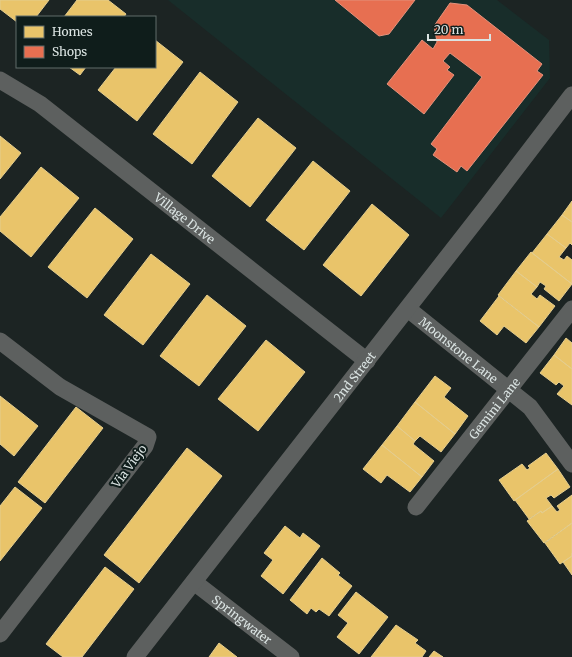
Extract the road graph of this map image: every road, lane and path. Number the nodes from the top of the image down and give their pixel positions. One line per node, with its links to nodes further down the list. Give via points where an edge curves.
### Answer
1 (0, 80): 6 (street, Village Drive, via 40,104)
2 (572, 95): 4 (street, 2nd Street)
3 (572, 308): 7 (street, Gemini Lane)
4 (408, 309): 6 (street, 2nd Street); 7 (street, Moonstone Lane)
5 (0, 341): 11 (street, Via Viejo, via 60,387 148,437 145,446)
6 (367, 361): 10 (street, 2nd Street)
7 (509, 389): 8 (street, Moonstone Lane, via 530,407); 9 (street, Gemini Lane)
8 (572, 464)
9 (416, 507)
10 (194, 582): 12 (street, 2nd Street); 13 (street, Springwater)
11 (0, 634)
12 (135, 657)
13 (291, 657)

